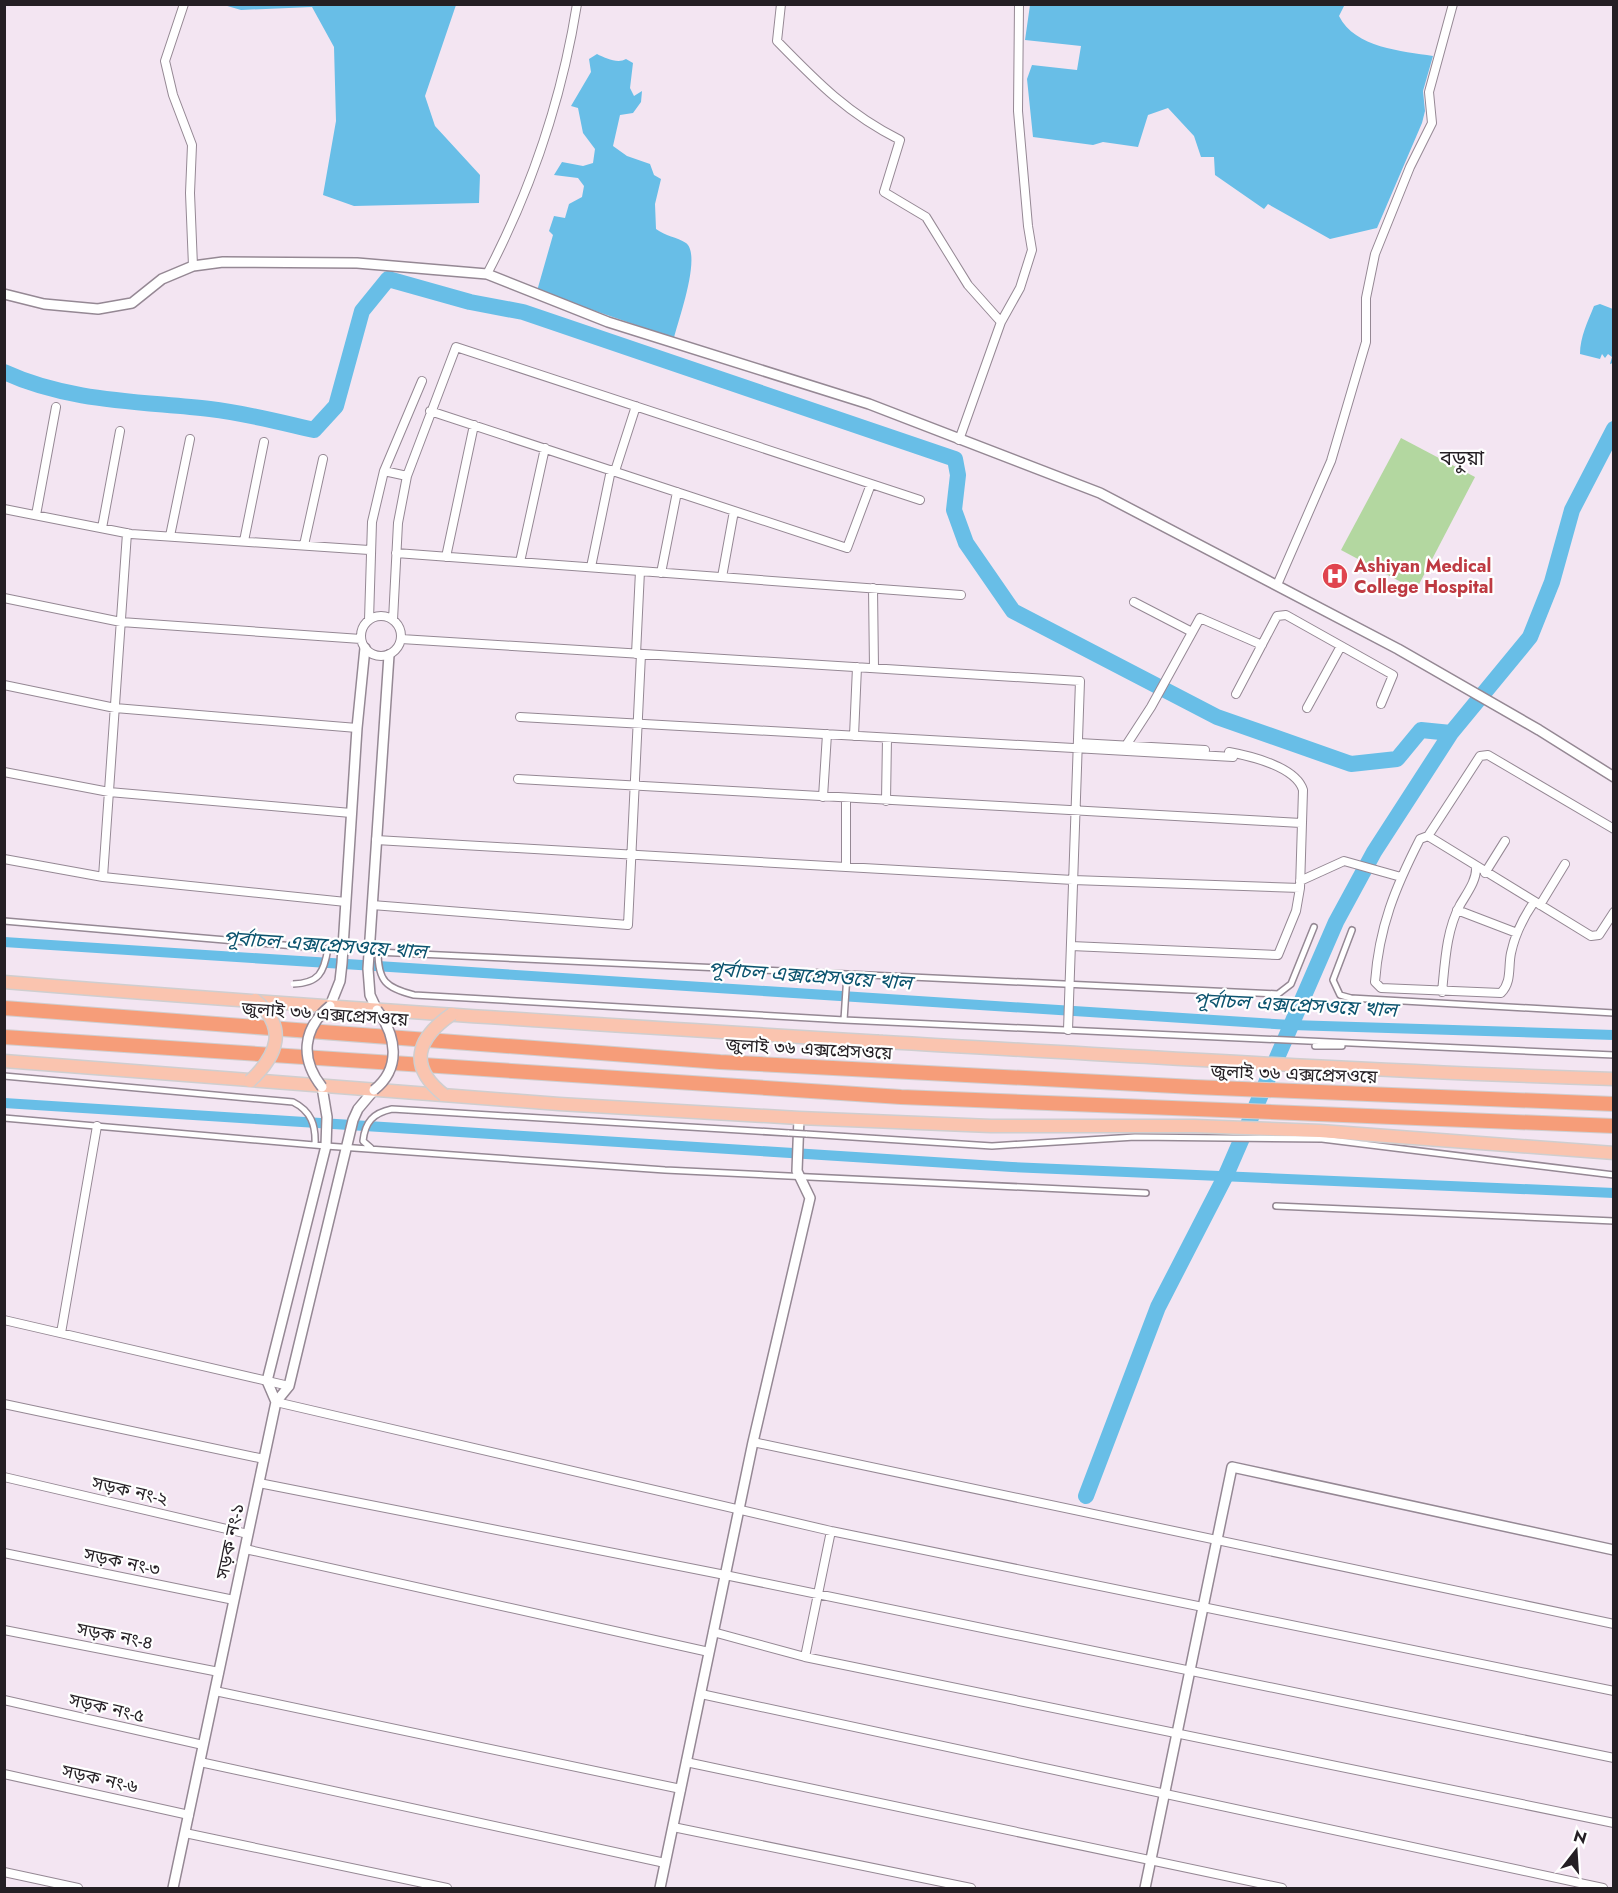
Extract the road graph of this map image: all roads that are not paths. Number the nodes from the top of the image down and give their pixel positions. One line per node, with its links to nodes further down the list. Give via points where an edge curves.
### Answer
1 (184, 4): 6 (street, via 165,61 192,145)
2 (577, 4): 7 (street, via 569,54 533,174)
3 (781, 4): 9 (street, via 777,41 849,111 900,140 884,192 926,217 968,285)
4 (1019, 4): 9 (street, via 1018,111 1032,250 1020,288)
5 (1453, 4): 43 (street, via 1429,92 1432,123 1375,254 1366,298 1366,342 1331,461)
6 (193, 266): 7 (street, via 223,262 357,263); 8 (street, via 162,279 132,303 98,309 44,304)
7 (488, 274): 17 (street, via 608,322 859,400)
8 (4, 294)
9 (1001, 322): 17 (street)
10 (422, 381): 22 (street)
11 (636, 406): 13 (street, via 456,347); 21 (street); 24 (street)
12 (56, 407): 29 (street)
13 (430, 411): 14 (street); 23 (street)
14 (474, 425): 19 (street); 37 (street)
15 (120, 431): 30 (street)
16 (190, 439): 32 (street)
17 (958, 440): 43 (street, via 1100,492)
18 (264, 442): 33 (street)
19 (545, 448): 21 (street); 38 (street)
20 (323, 459): 34 (street)
21 (613, 470): 25 (street); 39 (street)
22 (384, 471): 23 (street); 35 (street)
23 (407, 476): 36 (street)
24 (871, 484): 26 (street); 28 (street, via 847,548)
25 (677, 492): 28 (street); 41 (street)
26 (920, 500)
27 (4, 509): 29 (street)
28 (735, 511): 42 (street)
29 (36, 515): 30 (street)
30 (102, 528): 31 (street)
31 (127, 533): 32 (street); 50 (street)
32 (170, 536): 33 (street)
33 (244, 541): 34 (street)
34 (304, 546): 35 (street)
35 (369, 550): 48 (street)
36 (396, 553): 37 (street); 49 (street)
37 (446, 557): 38 (street)
38 (520, 562): 39 (street)
39 (591, 567): 40 (street)
40 (640, 571): 41 (street); 57 (street)
41 (661, 573): 42 (street)
42 (722, 577): 44 (street)
43 (1277, 585): 76 (street, via 1440,672)
44 (873, 588): 45 (street); 60 (street)
45 (961, 595)
46 (4, 598): 50 (street)
47 (1134, 602): 51 (street)
48 (369, 620): 49 (street, via 384,616); 52 (street)
49 (393, 620): 53 (street, via 400,628)
50 (121, 622): 52 (street); 64 (street)
51 (1192, 632): 54 (street, via 1200,618); 73 (street)
52 (361, 639): 56 (street)
53 (401, 639): 57 (street); 58 (street)
54 (1262, 645): 55 (street, via 1281,615); 62 (street)
55 (1341, 646): 63 (street, via 1393,675); 65 (street)
56 (365, 648): 58 (street, via 378,656); 68 (street)
57 (638, 654): 59 (street); 67 (street)
58 (389, 655): 88 (street)
59 (857, 667): 60 (street); 70 (street)
60 (874, 668): 72 (street, via 1080,681)
61 (4, 685): 64 (street)
62 (1236, 694)
63 (1381, 705)
64 (115, 708): 68 (street); 79 (street)
65 (1307, 708)
66 (520, 717): 67 (street)
67 (638, 724): 69 (street); 78 (street)
68 (357, 728): 84 (street)
69 (827, 734): 70 (street); 80 (street)
70 (854, 736): 71 (street)
71 (887, 738): 72 (street); 82 (street)
72 (1078, 746): 73 (street); 83 (street); 85 (street, via 1229,752 1256,758 1293,775 1300,783)
73 (1122, 751): 74 (street)
74 (1233, 757)
75 (4, 772): 79 (street)
76 (1614, 777)
77 (518, 779): 78 (street)
78 (634, 786): 80 (street); 90 (street)
79 (109, 792): 84 (street); 96 (street)
80 (823, 797): 81 (street)
81 (846, 798): 82 (street); 93 (street)
82 (886, 801): 83 (street)
83 (1074, 812): 85 (street); 98 (street)
84 (351, 813): 100 (street)
85 (1301, 824): 99 (street)
86 (1614, 829): 87 (street, via 1488,755 1480,756)
87 (1428, 836): 94 (street); 97 (street, via 1420,839)
88 (376, 840): 90 (street); 102 (street)
89 (1505, 841): 95 (street)
90 (632, 855): 93 (street); 102 (street, via 628,925)
91 (4, 859): 96 (street)
92 (1565, 864): 101 (street)
93 (846, 867): 98 (street)
94 (1476, 867): 95 (street); 103 (street, via 1477,875)
95 (1485, 873): 101 (street)
96 (103, 877): 100 (street)
97 (1401, 877): 99 (street, via 1344,861); 117 (street, via 1385,916 1375,982 1381,988)
98 (1072, 880): 99 (street); 109 (street)
99 (1300, 884): 109 (street, via 1296,911 1278,955)
100 (346, 902): 111 (street)
101 (1537, 904): 104 (street, via 1591,936 1599,935); 108 (street)
102 (372, 905): 112 (street)
103 (1458, 910): 108 (street); 117 (street, via 1450,933)
104 (1614, 912)
105 (4, 921): 111 (street)
106 (1314, 927): 116 (street, via 1291,984 1278,994)
107 (1352, 930): 122 (street, via 1333,980 1340,995)
108 (1517, 933): 117 (street, via 1508,982 1501,993)
109 (1071, 946): 116 (street)
110 (328, 948): 115 (street, bridge, via 319,976 309,983)
111 (342, 950): 119 (street, via 340,981)
112 (374, 951): 113 (street); 121 (street, via 370,995); 124 (street, via 384,982 414,995)
113 (847, 974): 116 (street); 124 (street)
114 (4, 982): 118 (main road)
115 (293, 984)
116 (1069, 985): 125 (street)
117 (1442, 992)
118 (255, 1000): 119 (main road); 132 (main road, bridge, via 272,1018 276,1039 268,1063)
119 (330, 1006): 121 (main road); 133 (street, bridge, via 314,1022 307,1038 310,1070)
120 (4, 1008): 136 (highway, জুলাই ৩৬ এক্সপ্রেসওয়ে, via 720,1062)
121 (377, 1010): 123 (main road); 134 (street, bridge, via 392,1033 394,1052 387,1077)
122 (1614, 1013)
123 (453, 1014): 131 (main road, via 1192,1060); 135 (main road, bridge, via 430,1031 421,1051 425,1076)
124 (844, 1020): 125 (street)
125 (1068, 1030): 128 (street)
126 (4, 1037): 140 (highway, জুলাই ৩৬ এক্সপ্রেসওয়ে, via 741,1088)
127 (1315, 1046): 128 (street)
128 (1614, 1055)
129 (4, 1061): 132 (main road)
130 (4, 1076): 144 (street, via 293,1102 310,1115)
131 (1614, 1079)
132 (250, 1081): 133 (main road)
133 (322, 1086): 134 (main road); 145 (street)
134 (374, 1090): 135 (main road); 146 (street, via 358,1109)
135 (444, 1095): 138 (main road)
136 (1614, 1104)
137 (4, 1118): 139 (street)
138 (799, 1118): 141 (main road); 142 (street)
139 (97, 1126): 144 (street); 155 (street)
140 (1614, 1126)
141 (1195, 1131): 142 (street, via 992,1146); 143 (main road)
142 (798, 1134): 147 (street, via 383,1111 368,1121 364,1131 363,1141); 149 (street)
143 (1321, 1135): 148 (main road); 150 (street)
144 (315, 1145): 145 (street)
145 (326, 1146): 146 (street); 156 (street)
146 (348, 1147): 147 (street); 157 (street)
147 (372, 1149): 149 (street)
148 (1614, 1153)
149 (798, 1175): 151 (street); 160 (street, via 810,1198)
150 (1614, 1175)
151 (1146, 1193)
152 (1276, 1206): 153 (street)
153 (1614, 1221)
154 (4, 1320): 155 (street)
155 (61, 1334): 156 (street)
156 (267, 1381): 157 (street); 158 (street)
157 (289, 1386): 158 (street)
158 (276, 1402): 161 (street, সড়ক নং-১); 164 (street)
159 (4, 1404): 161 (street)
160 (753, 1442): 164 (street); 167 (street)
161 (264, 1459): 163 (street, সড়ক নং-১)
162 (4, 1477): 166 (street, সড়ক নং-২)
163 (259, 1483): 166 (street, সড়ক নং-১); 171 (street)
164 (739, 1509): 165 (street); 171 (street)
165 (831, 1531): 172 (street); 174 (street)
166 (248, 1534): 168 (street, সড়ক নং-১)
167 (1217, 1540): 169 (street, via 1232,1467); 174 (street); 175 (street)
168 (245, 1549): 173 (street, সড়ক নং-১); 178 (street)
169 (1614, 1550)
170 (4, 1553): 173 (street, সড়ক নং-৩)
171 (725, 1575): 172 (street); 177 (street)
172 (819, 1594): 179 (street); 180 (street)
173 (234, 1600): 181 (street, সড়ক নং-১)
174 (1203, 1607): 180 (street); 183 (street)
175 (1614, 1624)
176 (4, 1630): 181 (street, সড়ক নং-৪)
177 (713, 1632): 178 (street); 179 (street)
178 (709, 1652): 184 (street)
179 (805, 1657): 186 (street)
180 (1190, 1671): 186 (street); 188 (street)
181 (219, 1672): 182 (street, সড়ক নং-১)
182 (215, 1691): 187 (street, সড়ক নং-১); 192 (street)
183 (1614, 1691)
184 (700, 1694): 190 (street); 193 (street)
185 (4, 1700): 187 (street, সড়ক নং-৫)
186 (1177, 1734): 193 (street); 195 (street)
187 (204, 1745): 189 (street, সড়ক নং-১)
188 (1614, 1758)
189 (200, 1762): 194 (street, সড়ক নং-১); 199 (street)
190 (686, 1762): 192 (street); 198 (street)
191 (4, 1774): 194 (street, সড়ক নং-৬)
192 (681, 1789): 196 (street)
193 (1164, 1794): 198 (street); 208 (street)
194 (189, 1815): 197 (street, সড়ক নং-১)
195 (1614, 1823)
196 (673, 1827): 199 (street); 205 (street)
197 (185, 1833): 202 (street, সড়ক নং-১); 203 (street)
198 (1150, 1861): 206 (street); 207 (street)
199 (665, 1863): 204 (street)
200 (4, 1872): 201 (street)
201 (78, 1888)
202 (173, 1888)
203 (447, 1888)
204 (660, 1888)
205 (971, 1888)
206 (1145, 1888)
207 (1282, 1888)
208 (1604, 1888)

